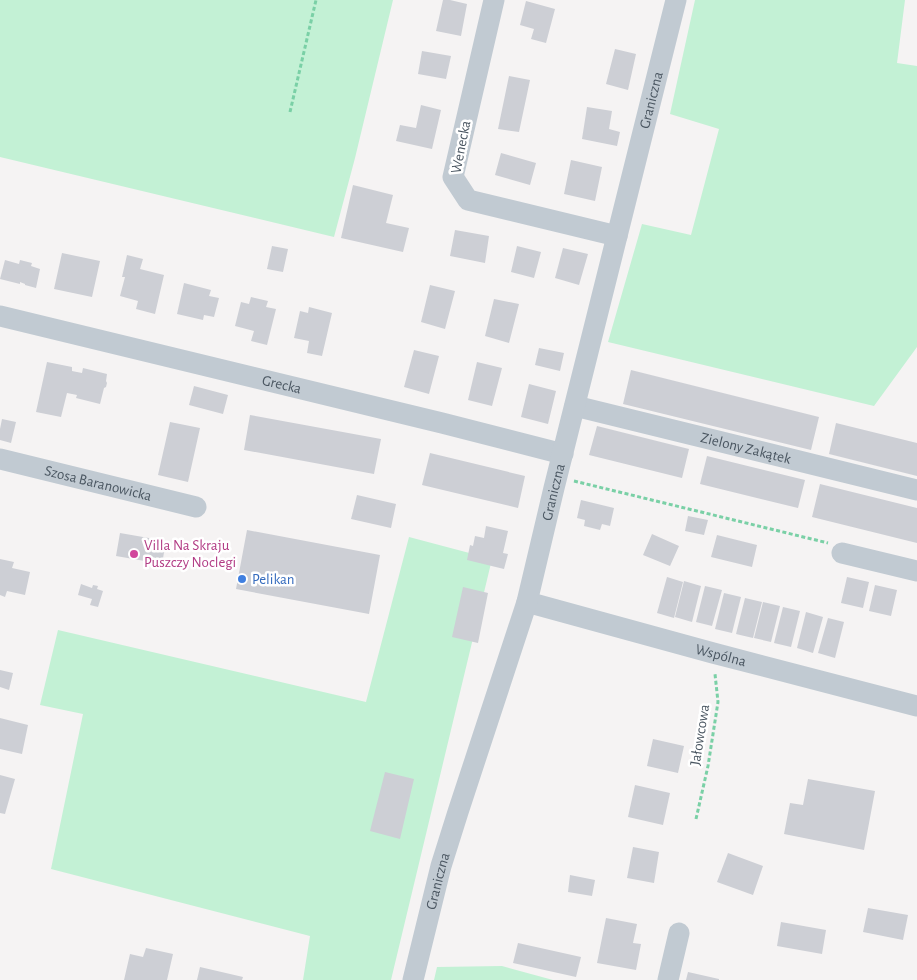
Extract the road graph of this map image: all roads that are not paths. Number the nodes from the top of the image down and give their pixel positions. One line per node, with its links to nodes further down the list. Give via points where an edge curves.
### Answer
1 (494, 0): 3 (street, Wenecka, via 453,177 468,200)
2 (676, 0): 3 (street, Graniczna)
3 (617, 236): 5 (street, Graniczna)
4 (0, 316): 6 (street, Grecka)
5 (575, 406): 6 (street, Graniczna); 8 (street, Zielony Zakątek)
6 (563, 454): 12 (street, Graniczna)
7 (0, 459): 9 (street, Szosa Baranowicka)
8 (917, 490)
9 (196, 506)
10 (842, 553): 11 (street)
11 (917, 571)
12 (527, 602): 13 (street, Wspólna); 15 (street, Graniczna, via 442,866)
13 (917, 706)
14 (679, 933): 16 (street)
15 (413, 980)
16 (668, 980)

